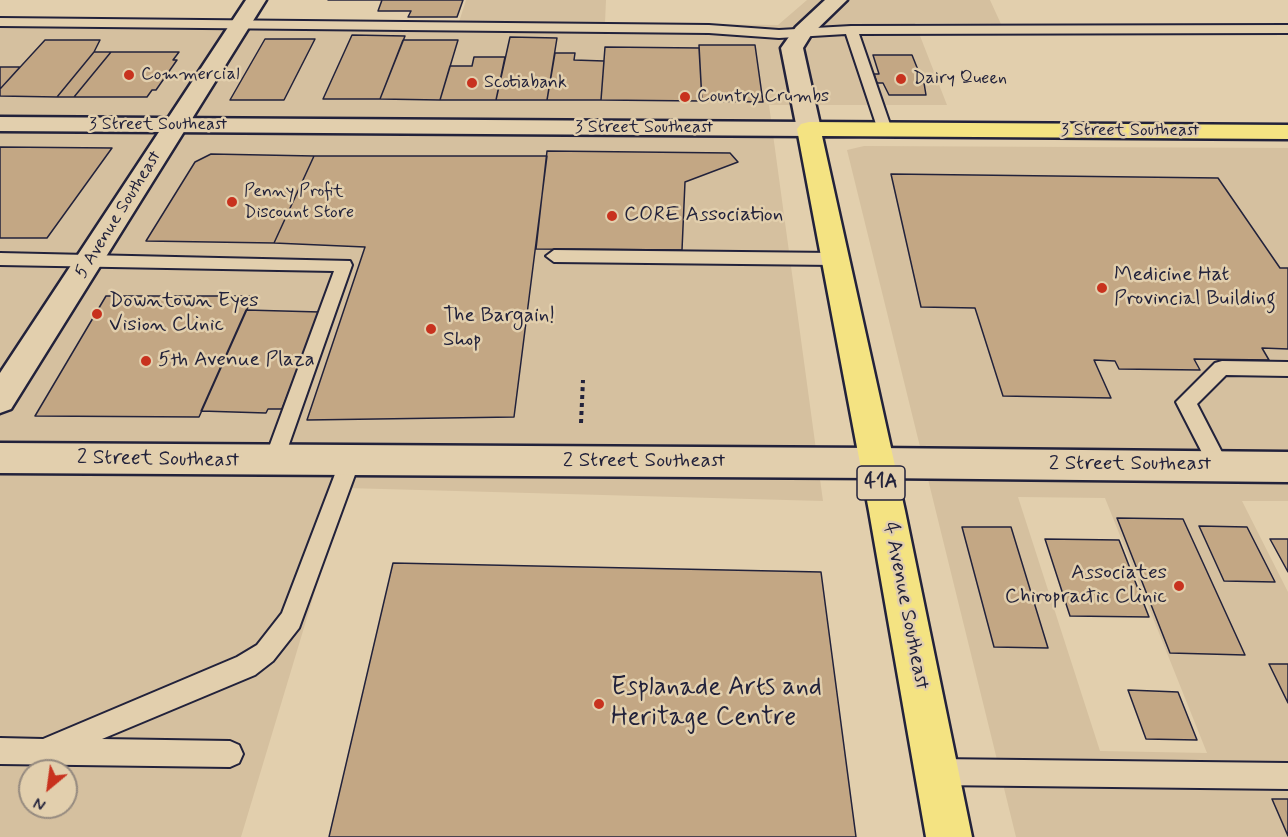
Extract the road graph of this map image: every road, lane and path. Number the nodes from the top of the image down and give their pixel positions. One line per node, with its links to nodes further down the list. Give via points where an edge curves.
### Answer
1 (256, 0): 4 (street, 5 Avenue Southeast)
2 (837, 0): 7 (street)
3 (0, 22): 4 (lane)
4 (239, 27): 7 (lane, via 709,29 779,34); 9 (street, 5 Avenue Southeast)
5 (1288, 29): 6 (lane)
6 (851, 30): 7 (lane); 11 (lane)
7 (803, 31): 10 (street, via 792,48)
8 (0, 124): 9 (street, 3 Street Southeast)
9 (175, 126): 10 (street, 3 Street Southeast); 16 (street, 5 Avenue Southeast)
10 (809, 129): 11 (main road, 3 Street Southeast); 15 (main road, 4 Avenue Southeast / 41A)
11 (885, 130): 12 (main road, 3 Street Southeast)
12 (1288, 132)
13 (554, 256): 15 (lane)
14 (0, 259): 16 (lane)
15 (835, 259): 24 (main road, 4 Avenue Southeast / 41A)
16 (89, 262): 19 (street, 5 Avenue Southeast); 22 (lane, via 344,265)
17 (1288, 369): 25 (lane, via 1222,368 1186,402)
18 (583, 380): 20 (path)
19 (0, 400)
20 (581, 423)
21 (0, 458): 22 (street, 2 Street Southeast)
22 (274, 461): 23 (street, 2 Street Southeast)
23 (350, 461): 24 (street, 2 Street Southeast); 28 (lane, via 291,620 265,653 246,666)
24 (877, 463): 25 (street, 2 Street Southeast); 30 (main road, 4 Avenue Southeast / 41A)
25 (1219, 466): 26 (street, 2 Street Southeast)
26 (1288, 467)
27 (0, 751): 28 (lane)
28 (44, 752): 29 (lane)
29 (230, 754)
30 (936, 772): 31 (lane); 32 (main road, 4 Avenue Southeast / 41A)
31 (1288, 776)
32 (949, 837)

